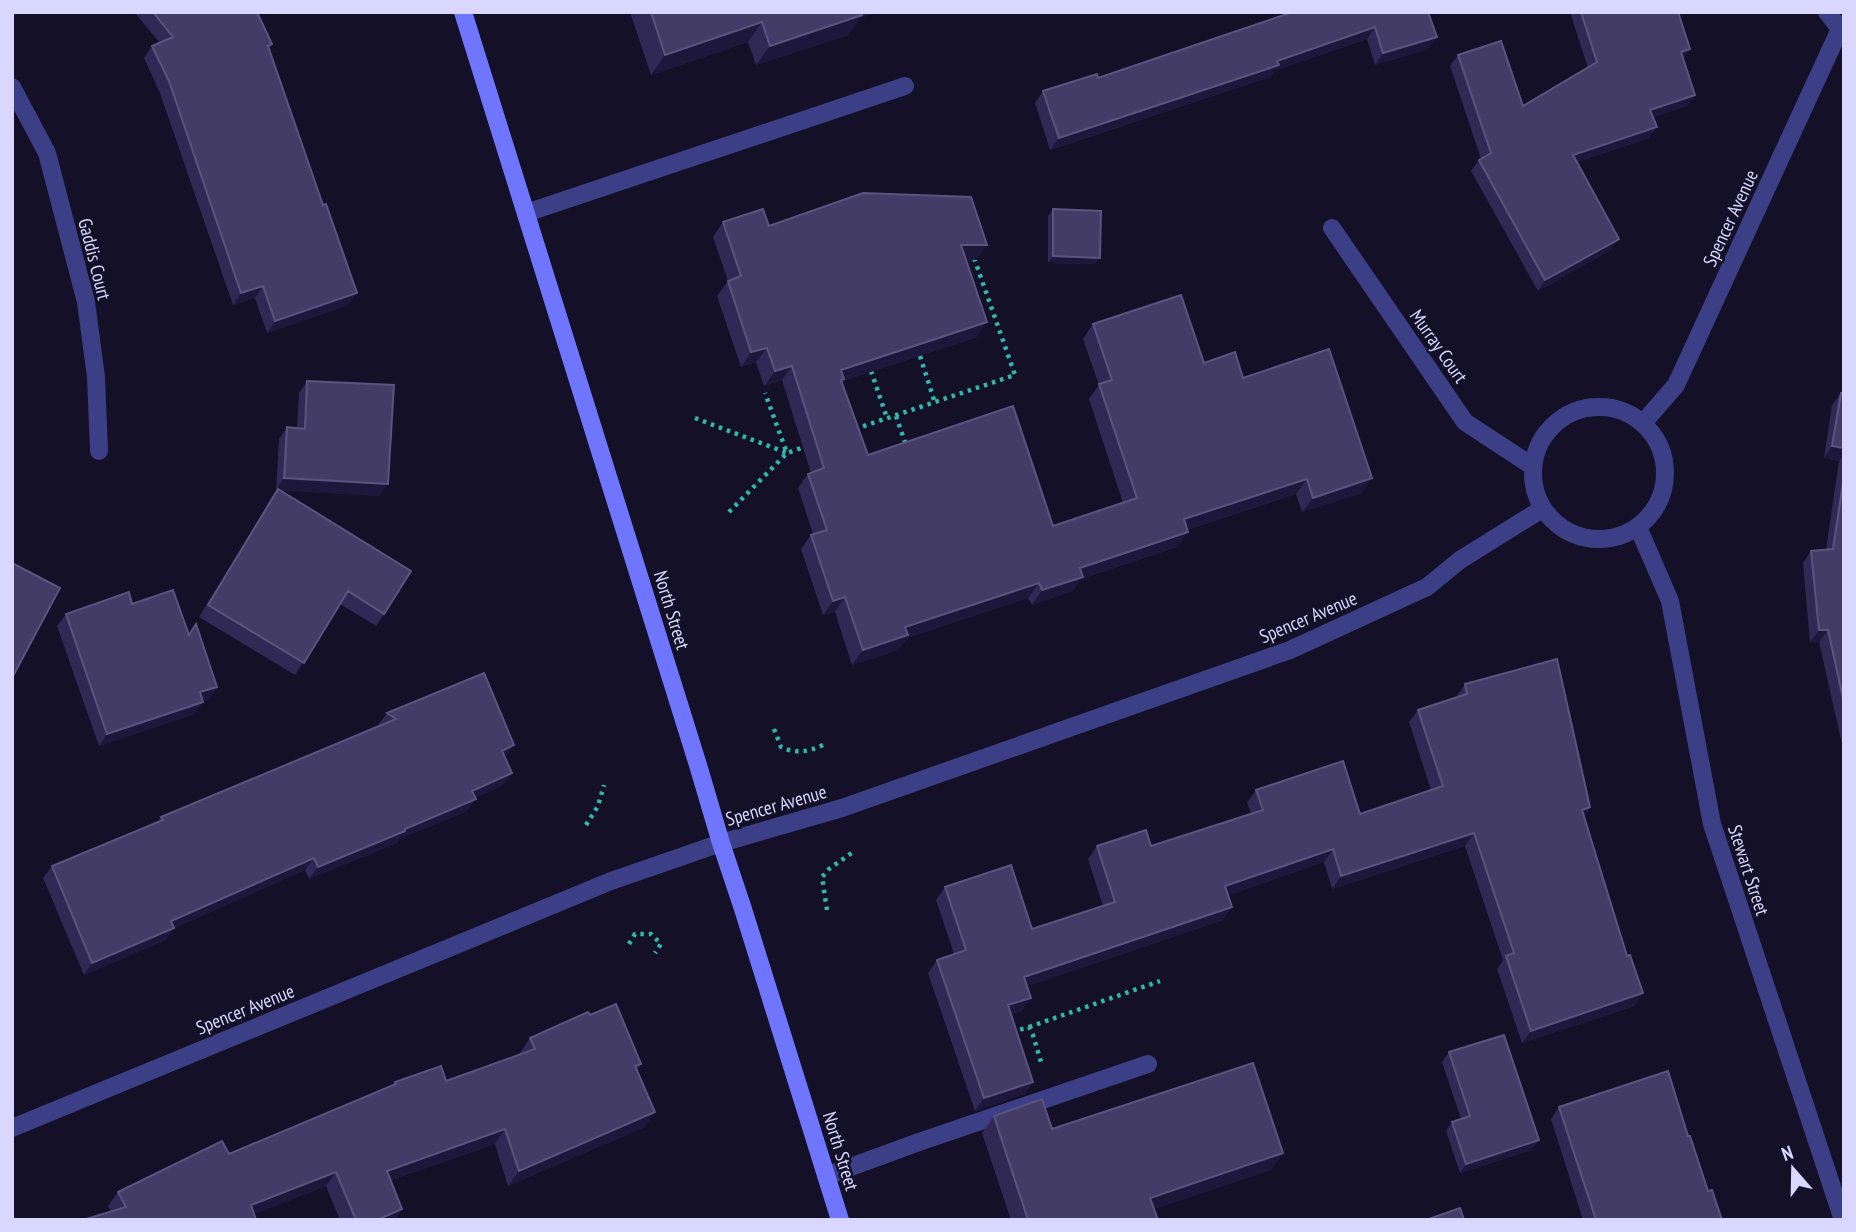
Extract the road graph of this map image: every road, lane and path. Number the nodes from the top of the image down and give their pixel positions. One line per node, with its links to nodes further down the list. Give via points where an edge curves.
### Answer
1 (463, 12): 6 (main road, North Street)
2 (1827, 12): 3 (street)
3 (1842, 26): 16 (street, Spencer Avenue, via 1676,385)
4 (905, 86): 6 (street)
5 (12, 87): 19 (street, Gaddis Court, via 47,153 86,302)
6 (526, 213): 30 (main road, North Street)
7 (1332, 228): 22 (street, Murray Court, via 1465,422)
8 (971, 247): 12 (path, via 1015,376)
9 (919, 356): 12 (path)
10 (871, 371): 15 (path)
11 (765, 393): 20 (path)
12 (935, 402): 13 (path)
13 (896, 416): 15 (path); 21 (path)
14 (695, 418): 20 (path)
15 (887, 418): 17 (path)
16 (1643, 423): 22 (street, via 1626,412 1584,408 1548,428); 25 (street, via 1656,438 1665,476 1652,513)
17 (844, 433)
18 (810, 445): 20 (path)
19 (99, 452)
20 (787, 453): 24 (path)
21 (909, 453)
22 (1532, 466): 23 (street, via 1533,488)
23 (1542, 509): 25 (street, via 1576,536 1597,540); 30 (street, Spencer Avenue, via 1460,560 1427,587 1290,650 842,808)
24 (729, 512)
25 (1638, 527): 43 (street, Stewart Street, via 1670,601 1712,824)
26 (774, 729): 27 (path, via 780,747 789,751 808,752)
27 (823, 745)
28 (604, 785): 29 (path)
29 (586, 825)
30 (721, 843): 40 (street, Spencer Avenue, via 611,880); 41 (main road, North Street)
31 (853, 852): 32 (path, via 822,877)
32 (827, 910)
33 (629, 944): 34 (path, via 635,934 651,934 661,944)
34 (655, 953)
35 (1160, 981): 36 (path)
36 (1029, 1027): 37 (path); 38 (path)
37 (1004, 1034)
38 (1033, 1035)
39 (1148, 1064): 41 (street)
40 (12, 1128)
41 (827, 1176): 42 (main road, North Street)
42 (840, 1220)
43 (1843, 1220)

